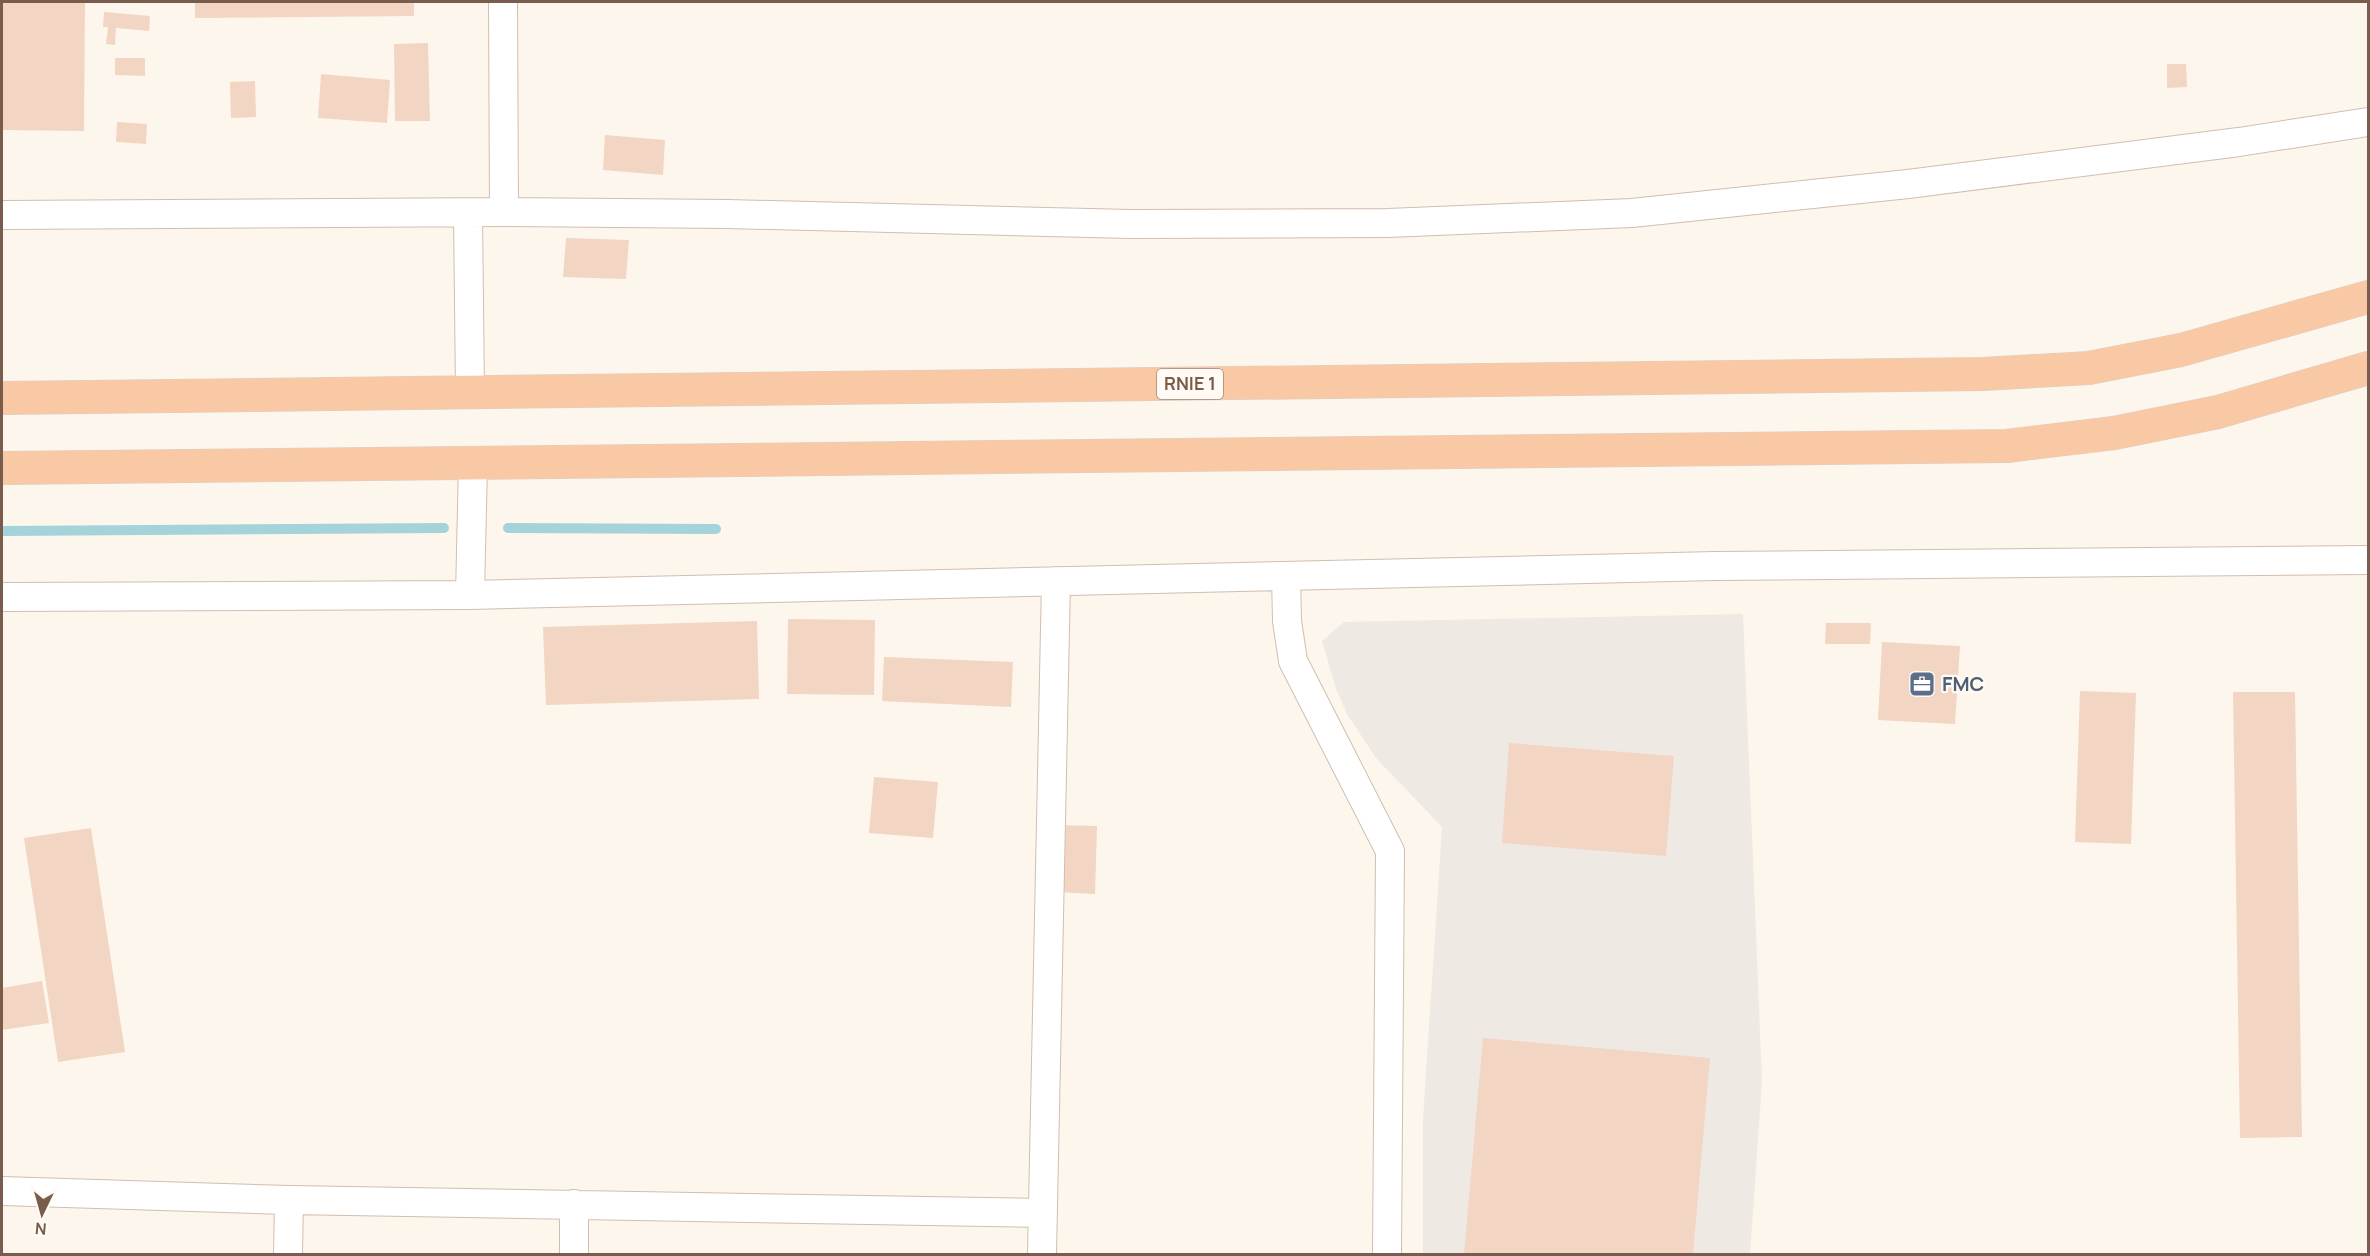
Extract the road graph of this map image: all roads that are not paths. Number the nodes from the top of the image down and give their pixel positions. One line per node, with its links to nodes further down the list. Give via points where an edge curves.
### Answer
1 (503, 2): 3 (street)
2 (2368, 122): 3 (street, via 1908,184 1632,213 1388,223 1131,224)
3 (504, 212): 4 (street)
4 (468, 213): 5 (street); 8 (street)
5 (2, 214)
6 (2368, 297): 8 (highway, RNIE 1, via 2181,350 2089,368 1983,374)
7 (2368, 368): 10 (highway, via 2218,412 2114,433 2007,446)
8 (470, 393): 9 (highway, RNIE 1)
9 (2, 398)
10 (472, 464): 11 (highway); 15 (street)
11 (2, 468)
12 (2368, 560): 13 (street, via 1971,561)
13 (1286, 576): 14 (street); 24 (street, via 1293,661 1390,851)
14 (1056, 581): 15 (street); 20 (street)
15 (470, 595): 16 (street)
16 (2, 597)
17 (2, 1191): 18 (street)
18 (290, 1200): 19 (street); 21 (street)
19 (574, 1204): 20 (street); 22 (street)
20 (1043, 1213): 23 (street)
21 (288, 1254)
22 (574, 1254)
23 (1042, 1254)
24 (1387, 1254)

